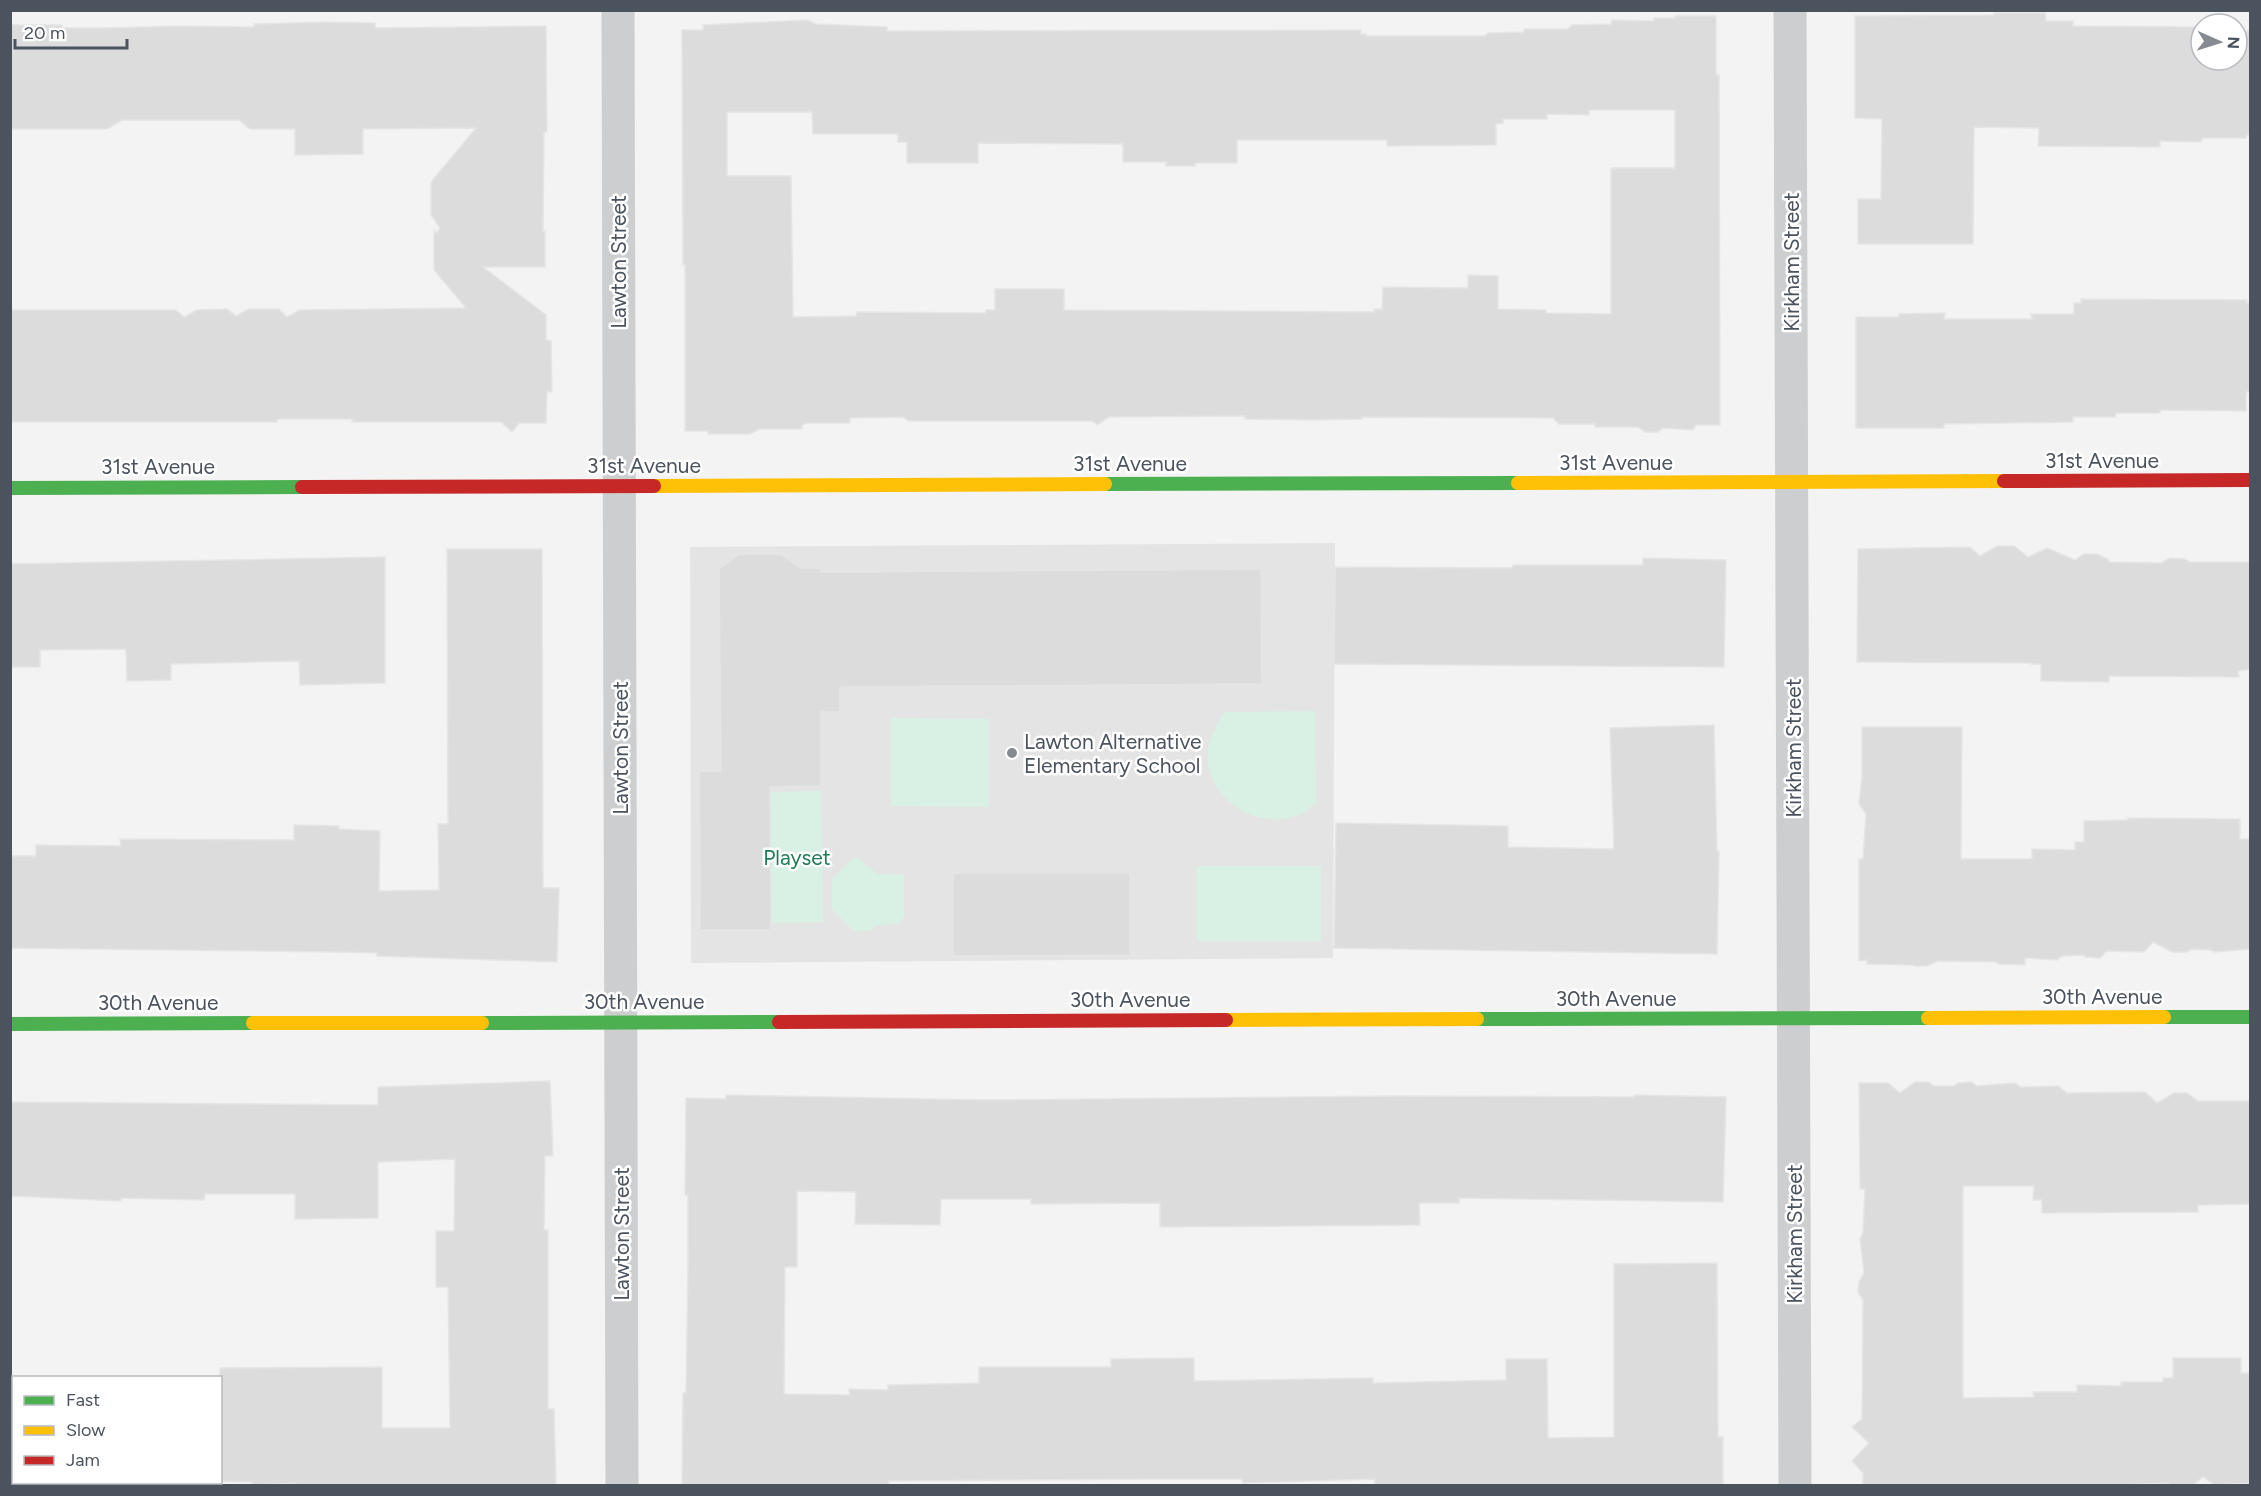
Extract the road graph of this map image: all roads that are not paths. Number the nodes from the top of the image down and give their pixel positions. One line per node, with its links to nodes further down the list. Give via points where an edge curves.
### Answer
1 (618, 10): 5 (street, Lawton Street)
2 (1790, 10): 4 (street, Kirkham Street)
3 (2250, 480): 4 (street, 31st Avenue)
4 (1792, 482): 5 (street, 31st Avenue); 8 (street, Kirkham Street)
5 (619, 486): 6 (street, 31st Avenue); 9 (street, Lawton Street)
6 (10, 488)
7 (2250, 1017): 8 (street, 30th Avenue)
8 (1793, 1018): 9 (street, 30th Avenue); 12 (street, Kirkham Street)
9 (621, 1022): 10 (street, 30th Avenue); 11 (street, Lawton Street)
10 (10, 1024)
11 (622, 1485)
12 (1795, 1485)

